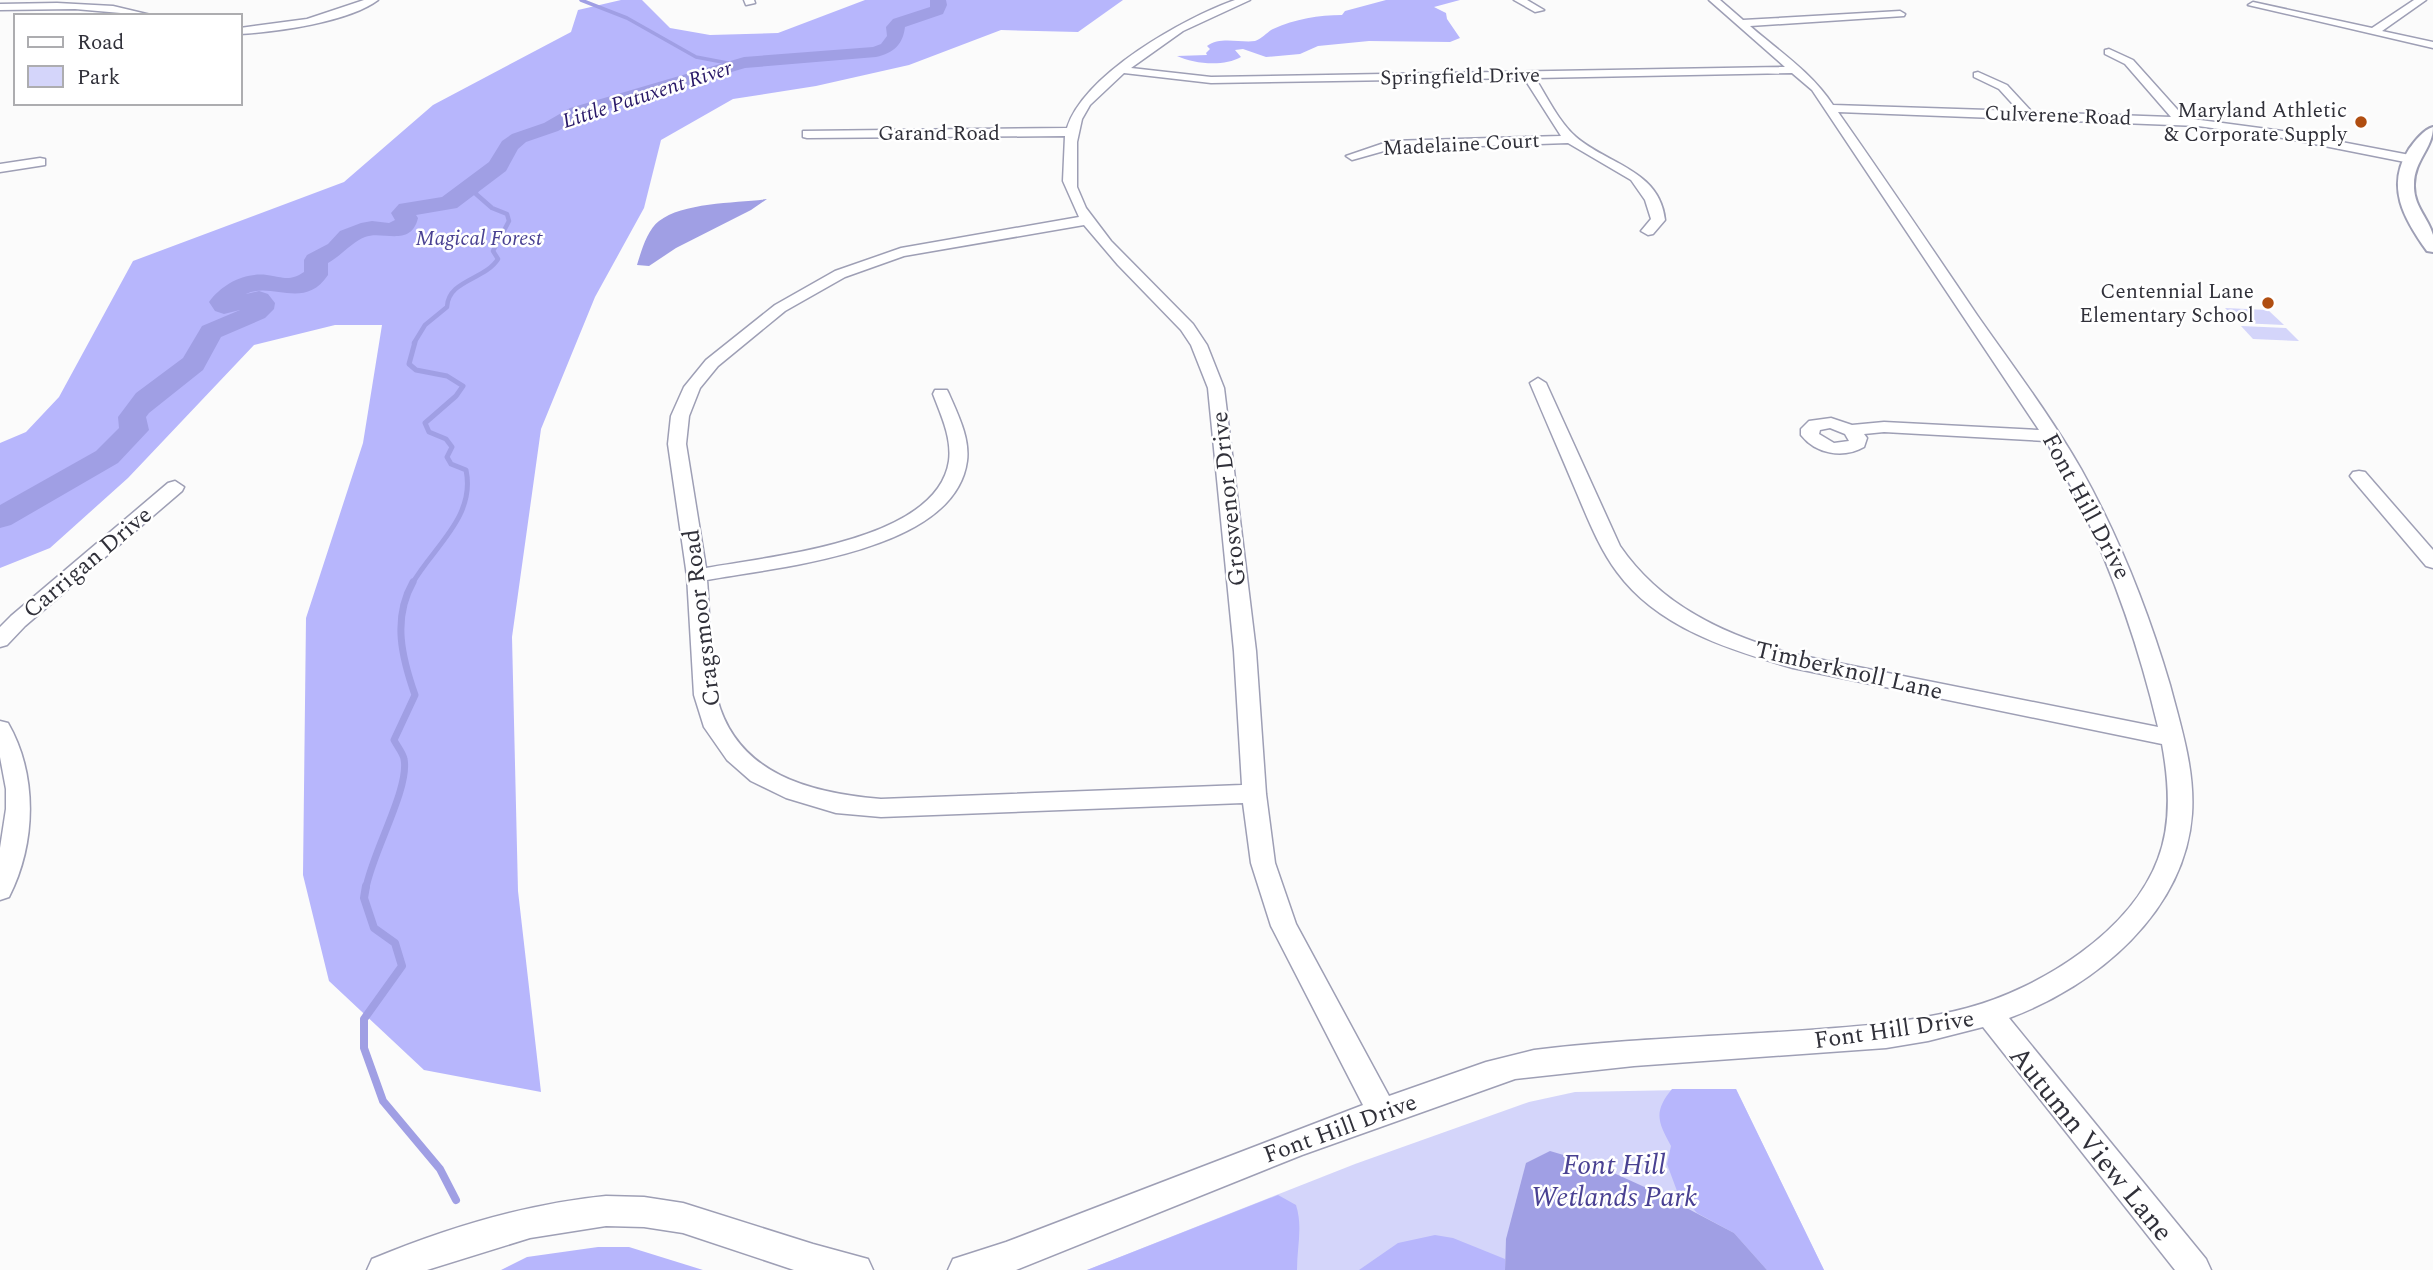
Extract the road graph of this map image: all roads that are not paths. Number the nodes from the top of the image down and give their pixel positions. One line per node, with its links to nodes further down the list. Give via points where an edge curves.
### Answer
1 (373, 0): 12 (street, via 277,33)
2 (1245, 0): 16 (street, Grosvenor Drive, via 1189,22)
3 (1519, 0): 8 (street)
4 (1714, 0): 11 (street, Font Hill Drive)
5 (2421, 0): 13 (street)
6 (2253, 5): 13 (street)
7 (0, 7): 10 (street, via 83,5)
8 (1539, 10)
9 (1900, 13): 11 (street)
10 (141, 14)
11 (1742, 23): 17 (street, Font Hill Drive)
12 (242, 31)
13 (2373, 32): 14 (street)
14 (2433, 45)
15 (2109, 52): 22 (street, via 2129,62)
16 (1123, 71): 18 (street, Springfield Drive, via 1211,80); 23 (street, Grosvenor Drive, via 1085,103)
17 (1798, 71): 18 (street, Springfield Drive); 20 (street, Font Hill Drive)
18 (1528, 75): 26 (street)
19 (1978, 75): 21 (street, via 2003,88)
20 (1829, 108): 21 (street, Culverene Road); 37 (street, Font Hill Drive)
21 (2028, 114): 22 (street, Culverene Road)
22 (2181, 121): 28 (street, Culverene Road, via 2266,130)
23 (1071, 132): 25 (street, Garand Road); 31 (street, Grosvenor Drive, via 1068,176)
24 (2433, 132): 28 (street)
25 (807, 134)
26 (1571, 139): 27 (street, Madelaine Court, via 1390,145); 32 (street, via 1639,179 1658,214)
27 (1352, 156)
28 (2410, 159): 33 (street, via 2404,180 2408,205)
29 (40, 162): 30 (street)
30 (0, 168)
31 (1086, 220): 41 (street, Cragsmoor Road, via 938,244 865,263 780,308 712,363 692,387 680,416 677,444); 45 (street, Grosvenor Drive, via 1187,327 1216,388 1245,651)
32 (1648, 231)
33 (2433, 247)
34 (1538, 383): 44 (street, Timberknoll Lane, via 1620,565 1685,619 1756,651 1793,661)
35 (941, 394): 41 (street, via 952,420 958,463 936,501 912,520 881,537 844,548)
36 (1851, 430): 37 (street, via 1884,427)
37 (2052, 436): 44 (street, Font Hill Drive, via 2112,545 2131,592)
38 (2359, 476): 40 (street)
39 (175, 487): 42 (street, Carrigan Drive)
40 (2433, 562)
41 (697, 576): 45 (street, Cragsmoor Road, via 705,695 715,727 735,754 759,775 794,792 836,804 881,808)
42 (0, 640)
43 (0, 729): 46 (street, via 17,773 19,806 14,849)
44 (2173, 738): 47 (street, Font Hill Drive, via 2180,778 2180,820 2170,858 2153,894 2126,929 2089,962 2050,989)
45 (1254, 794): 48 (street, Grosvenor Drive, via 1263,863 1284,926)
46 (0, 890)
47 (1990, 1015): 48 (street, Font Hill Drive, via 1928,1030 1517,1066); 52 (street, Autumn View Lane)
48 (1382, 1112): 51 (street, Font Hill Drive, via 1006,1258)
49 (383, 1270): 50 (street, via 531,1221 631,1211 682,1218)
50 (857, 1270)
51 (964, 1270)
52 (2195, 1270)

